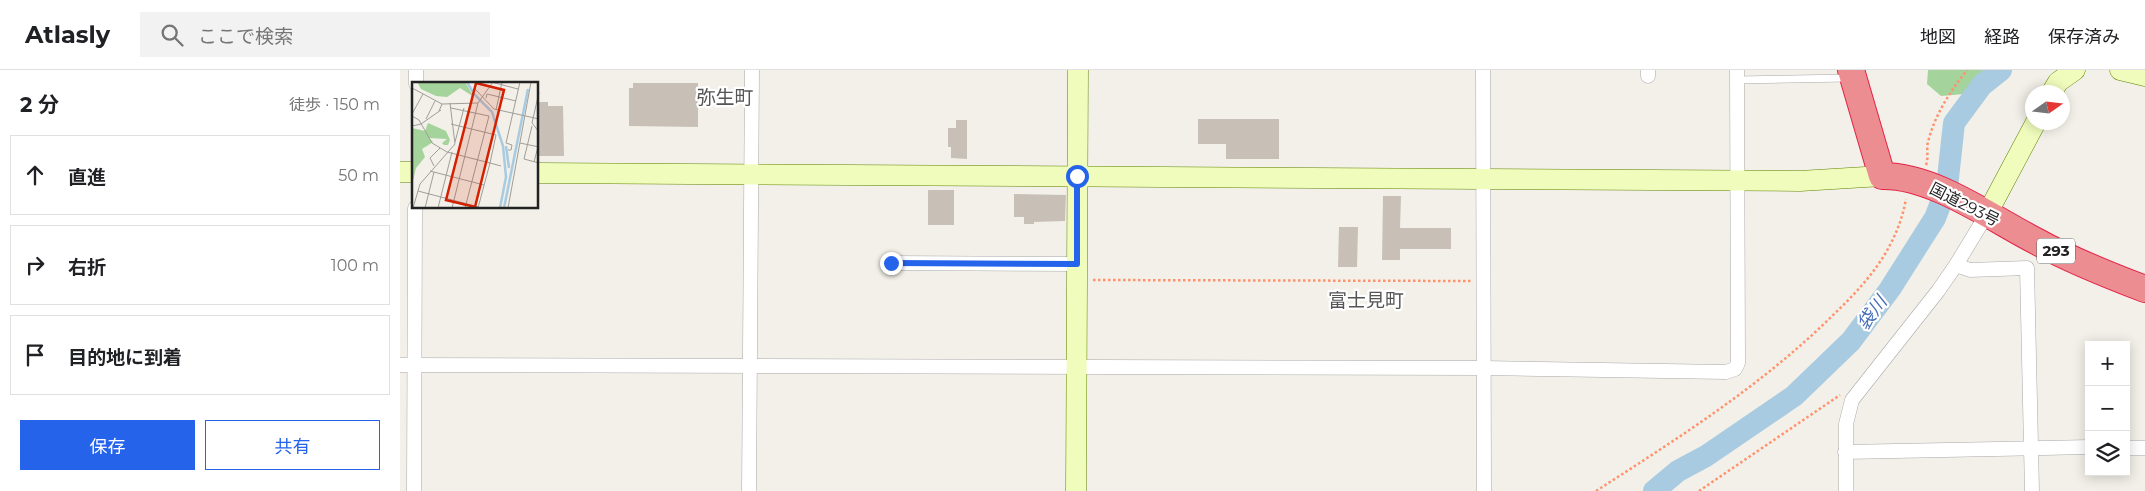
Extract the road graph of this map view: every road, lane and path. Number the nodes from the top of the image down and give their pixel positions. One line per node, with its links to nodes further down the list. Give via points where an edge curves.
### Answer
1 (752, 70): 13 (street)
2 (1078, 70): 14 (street)
3 (1483, 70): 16 (street)
4 (1967, 70): 18 (path, via 1952,89 1932,128 1926,147 1928,161)
5 (2075, 70): 10 (street)
6 (2120, 70): 9 (street)
7 (1852, 74): 8 (lane, via 1841,79); 15 (highway)
8 (1737, 75): 17 (street)
9 (2145, 76)
10 (2056, 85)
11 (2031, 130): 20 (street)
12 (539, 173): 13 (street)
13 (750, 174): 14 (street); 27 (street)
14 (1077, 176): 16 (street); 23 (street)
15 (1882, 176): 17 (street); 18 (highway, 国道293号 / 293)
16 (1484, 178): 17 (street); 24 (street)
17 (1737, 180): 29 (street, via 1738,363 1735,369 1726,372)
18 (1918, 181): 20 (highway, 国道293号 / 293); 40 (path, via 1891,244 1879,263 1810,338 1712,414)
19 (415, 209): 26 (street)
20 (1979, 210): 22 (street); 25 (highway, 国道293号 / 293, via 2038,242)
21 (891, 263): 23 (street)
22 (1956, 265): 31 (street, via 1970,270 2027,268); 35 (street, via 1855,396 1848,412)
23 (1077, 272): 24 (path); 28 (street)
24 (1484, 281): 29 (street)
25 (2145, 289)
26 (407, 365): 27 (street); 36 (street)
27 (749, 366): 28 (street); 37 (street)
28 (1077, 367): 29 (street); 38 (street)
29 (1484, 368): 39 (street)
30 (1846, 390): 41 (path)
31 (2032, 447): 32 (street); 35 (street); 43 (street)
32 (2085, 447)
33 (2130, 448): 34 (street)
34 (2145, 448)
35 (1845, 452): 42 (street)
36 (414, 491)
37 (749, 491)
38 (1076, 491)
39 (1484, 491)
40 (1596, 491)
41 (1699, 491)
42 (1846, 491)
43 (2032, 491)

